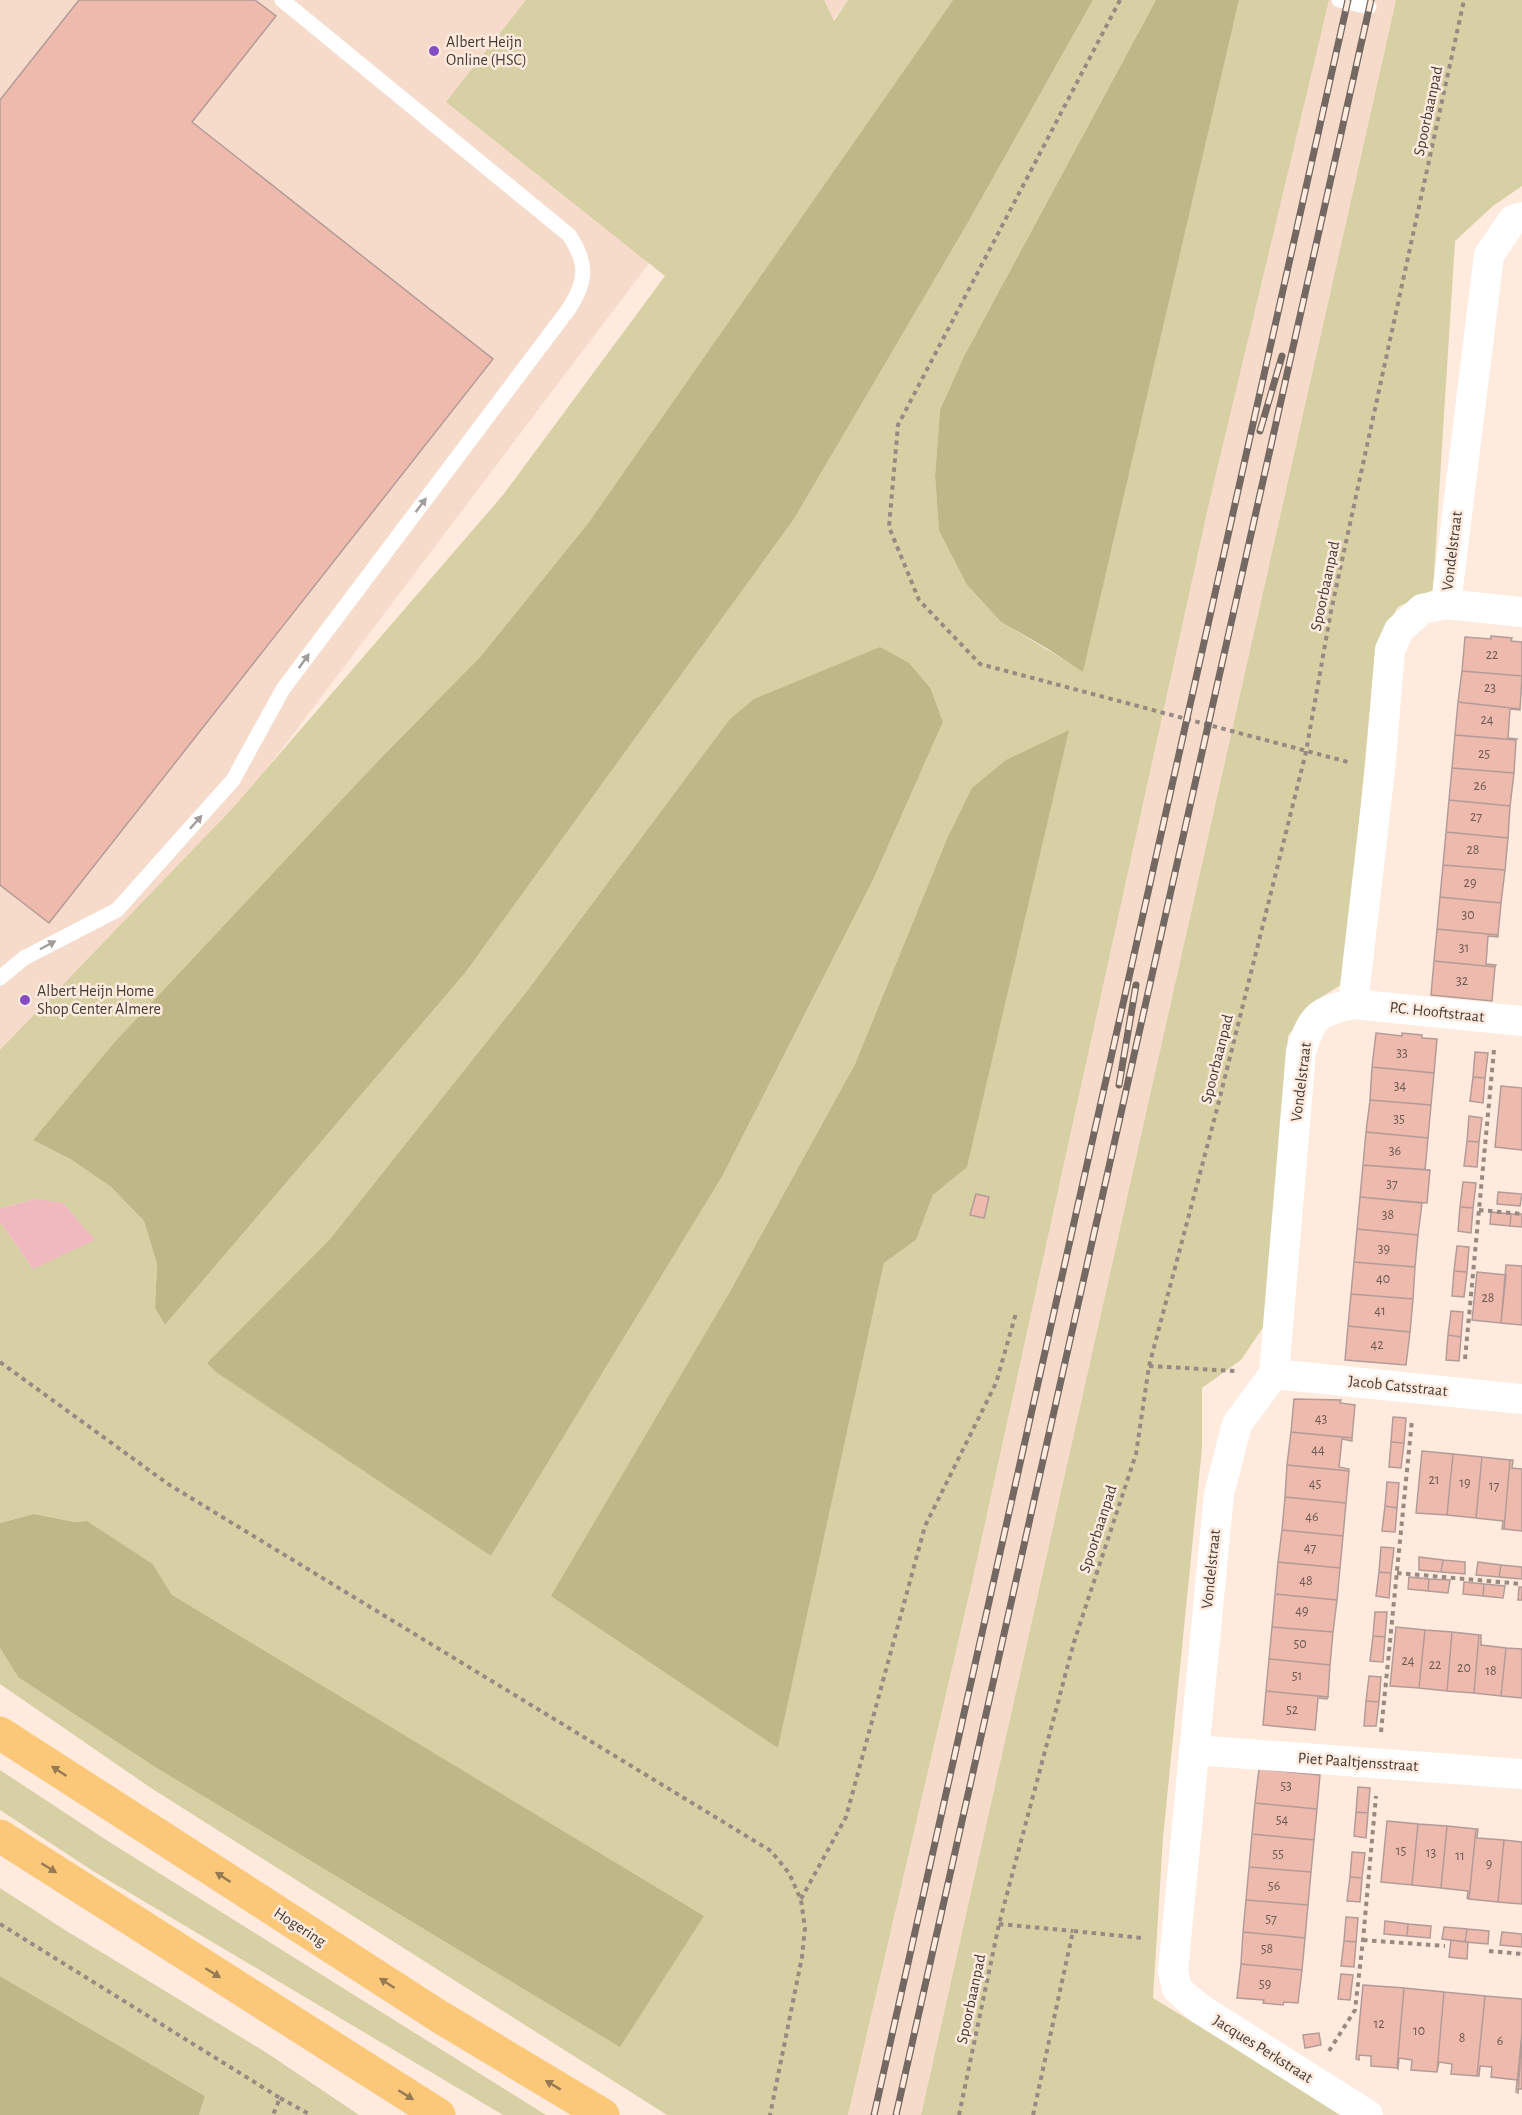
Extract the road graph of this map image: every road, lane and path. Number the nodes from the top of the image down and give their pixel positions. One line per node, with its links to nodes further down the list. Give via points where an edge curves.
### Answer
1 (282, 0): 11 (lane, one-way to 1, via 24,958 117,910 233,780 283,689 578,296 583,281 581,256 569,235)
2 (1120, 0): 9 (path, via 898,425 890,527 919,600 980,664)
3 (1339, 0): 5 (lane)
4 (1464, 0): 9 (path, Spoorbaanpad, via 1331,611)
5 (1369, 7)
6 (1522, 217): 7 (street, Vondelstraat, via 1513,220 1489,255)
7 (1446, 604): 8 (street); 10 (street, Vondelstraat, via 1422,609 1399,630 1390,650)
8 (1522, 612)
9 (1305, 752): 10 (path); 18 (path, Spoorbaanpad)
10 (1380, 770): 12 (street, Vondelstraat)
11 (0, 978)
12 (1353, 1004): 13 (street, P.C. Hooftstraat); 19 (street, Vondelstraat, via 1328,1009 1310,1025 1301,1051)
13 (1510, 1019): 14 (path)
14 (1479, 1210): 15 (path); 20 (path)
15 (1522, 1214)
16 (1016, 1313): 28 (path, via 996,1383 925,1526 846,1817)
17 (0, 1362): 28 (path, via 168,1484 771,1851 789,1873)
18 (1149, 1366): 19 (path); 30 (path, Spoorbaanpad, via 1136,1454 1074,1642)
19 (1274, 1374): 20 (street, Jacob Catsstraat); 25 (street, Vondelstraat, via 1237,1424 1218,1494)
20 (1461, 1393): 21 (street, Jacob Catsstraat)
21 (1522, 1399)
22 (1397, 1573): 23 (path)
23 (1522, 1584)
24 (0, 1733): 42 (highway, Hogering, one-way to 24, via 440,2018)
25 (1194, 1750): 26 (street, Piet Paaltjensstraat); 33 (street, Vondelstraat)
26 (1522, 1774)
27 (0, 1836): 41 (highway, one-way to 41)
28 (801, 1900): 43 (path, via 805,1928 802,1957)
29 (0, 1924): 38 (path)
30 (999, 1924): 31 (path); 44 (path, Spoorbaanpad)
31 (1073, 1931): 33 (path); 45 (path)
32 (1363, 1940): 34 (path)
33 (1175, 1941): 37 (street, Vondelstraat)
34 (1445, 1946)
35 (1489, 1951): 36 (path)
36 (1522, 1954)
37 (1173, 1971): 46 (street, Jacques Perkstraat, via 1177,1989 1199,2008)
38 (280, 2098): 39 (path); 40 (path)
39 (273, 2115)
40 (311, 2115)
41 (439, 2115)
42 (603, 2115)
43 (770, 2115)
44 (959, 2115)
45 (1033, 2115)
46 (1368, 2115)

